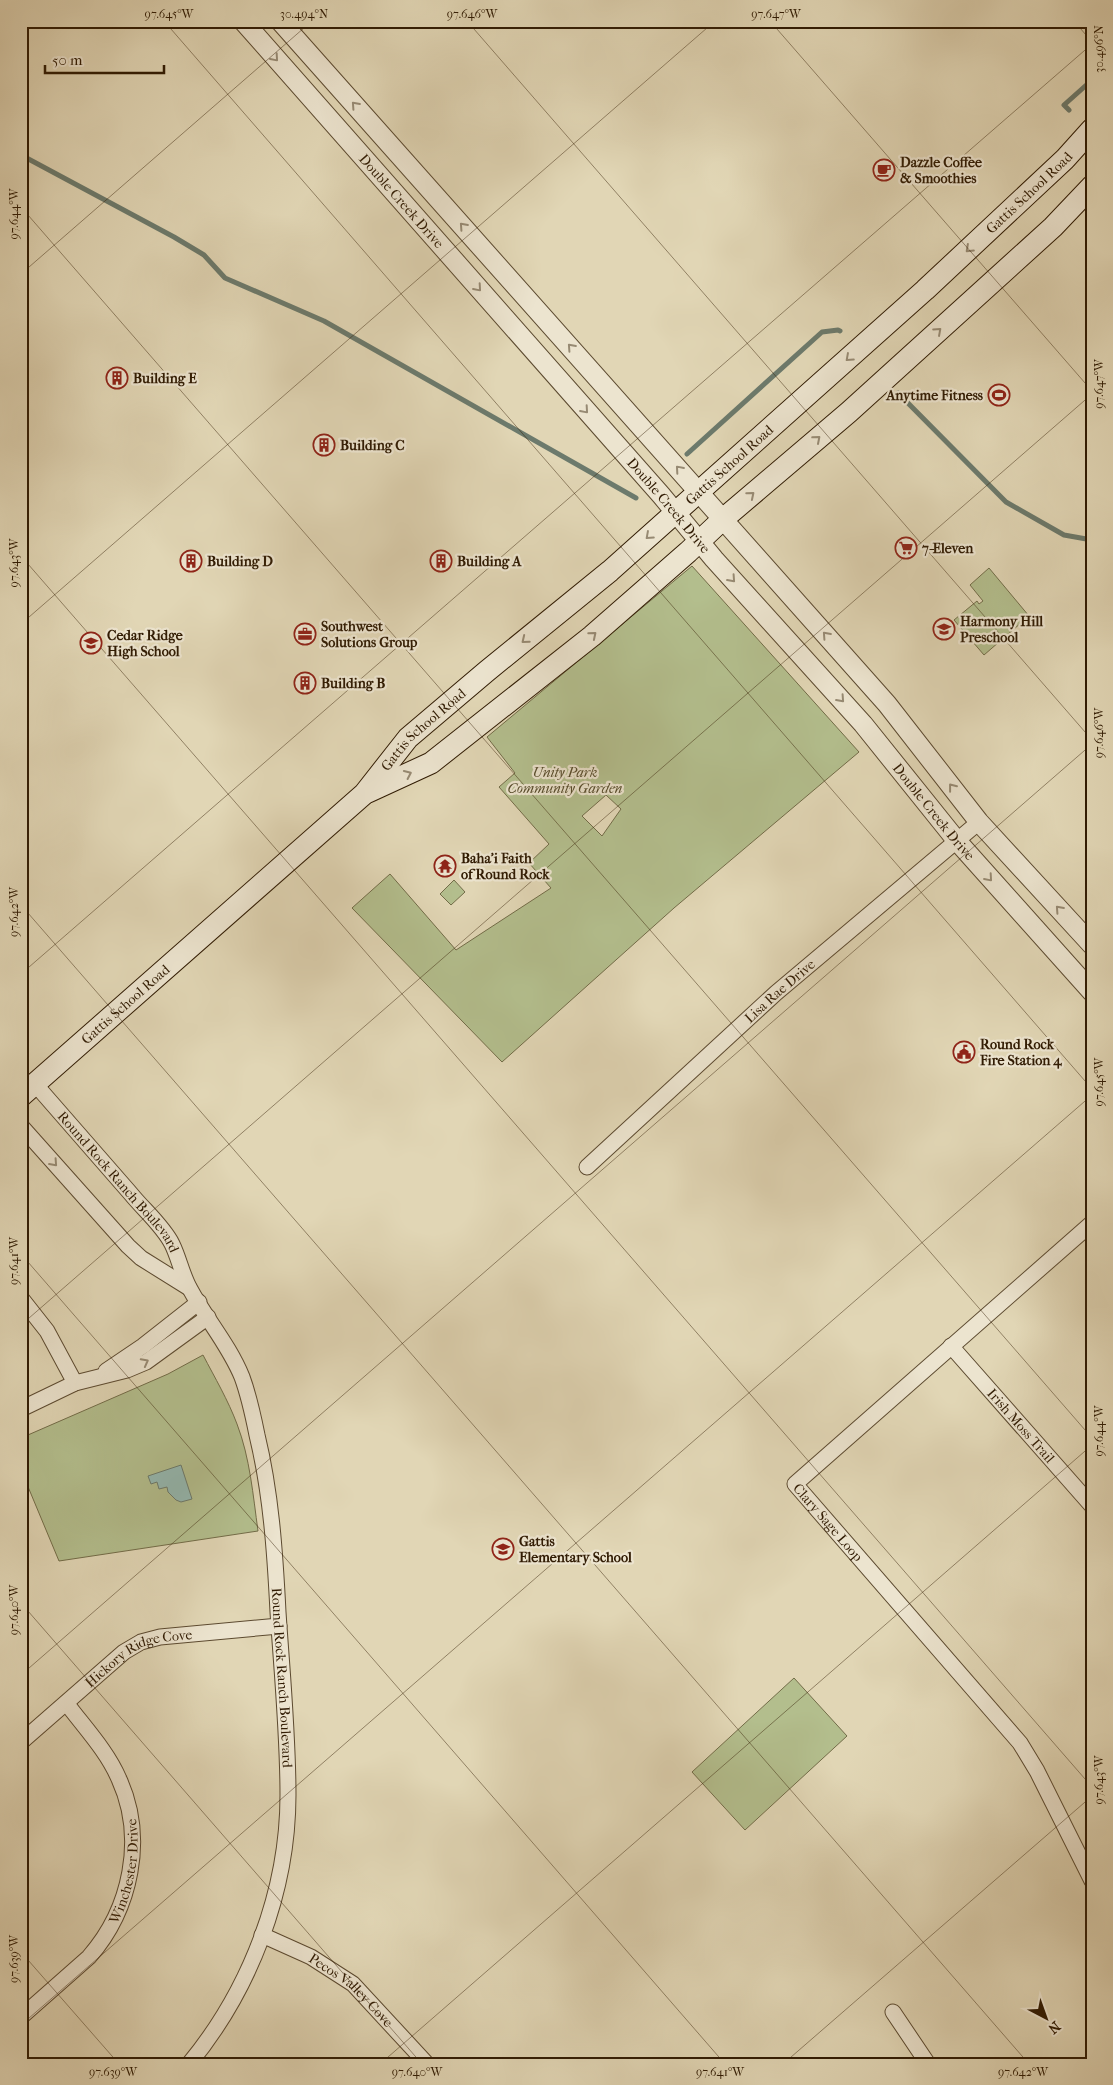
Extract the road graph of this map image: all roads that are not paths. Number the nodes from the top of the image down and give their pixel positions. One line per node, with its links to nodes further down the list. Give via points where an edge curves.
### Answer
1 (243, 21): 6 (street, Double Creek Drive, one-way to 6)
2 (280, 21): 5 (street, Double Creek Drive, one-way to 2)
3 (1092, 129): 5 (main road, Gattis School Road, one-way to 5, via 1065,159 925,290)
4 (1092, 186): 7 (main road, Gattis School Road, one-way to 4, via 1053,227)
5 (698, 491): 6 (main road, Gattis School Road); 7 (street, Double Creek Drive)
6 (675, 512): 8 (street, Double Creek Drive); 9 (main road, Gattis School Road, one-way to 9, via 610,572 408,738)
7 (722, 520): 8 (main road, Gattis School Road); 10 (street, Double Creek Drive, one-way to 7, via 887,704)
8 (700, 541): 9 (main road, Gattis School Road, one-way to 8, via 431,764 592,636); 11 (street, Double Creek Drive, one-way to 11, via 863,724)
9 (364, 794): 14 (main road, Gattis School Road)
10 (979, 822): 11 (street, Lisa Rae Drive); 12 (street, Double Creek Drive, one-way to 10)
11 (956, 841): 13 (street, Double Creek Drive, one-way to 13); 16 (street, Lisa Rae Drive, via 776,994)
12 (1092, 945)
13 (1090, 986)
14 (28, 1090): 18 (street, Round Rock Ranch Boulevard, via 164,1232 172,1242)
15 (21, 1126): 18 (street, Round Rock Ranch Boulevard, one-way to 18, via 128,1246 141,1258)
16 (587, 1167)
17 (1092, 1222): 22 (street, Clary Sage Loop)
18 (189, 1288): 20 (street, Round Rock Ranch Boulevard)
19 (21, 1298): 24 (street, via 47,1331)
20 (199, 1302): 21 (street, Round Rock Ranch Boulevard); 23 (street)
21 (208, 1317): 23 (street, one-way to 21, via 146,1362); 27 (street, Round Rock Ranch Boulevard, via 228,1350 248,1394 263,1461 273,1530)
22 (950, 1346): 26 (street, Irish Moss Trail); 30 (street, Clary Sage Loop, via 795,1484 1020,1743)
23 (98, 1376): 24 (street)
24 (75, 1383): 25 (street)
25 (21, 1409)
26 (1092, 1506)
27 (279, 1626): 28 (street, Hickory Ridge Cove, via 160,1637 141,1642 124,1652); 31 (street, Round Rock Ranch Boulevard, via 288,1796 278,1881)
28 (66, 1704): 29 (street, Hickory Ridge Cove); 33 (street, Winchester Drive, via 105,1753 124,1790 133,1844 131,1871 119,1911 98,1946)
29 (21, 1742)
30 (1092, 1881)
31 (262, 1935): 34 (street, Round Rock Ranch Boulevard, via 228,2010); 35 (street, Pecos Valley Cove, via 312,1957 353,1984)
32 (893, 2012): 36 (street)
33 (21, 2017)
34 (189, 2064)
35 (427, 2064)
36 (928, 2064)

